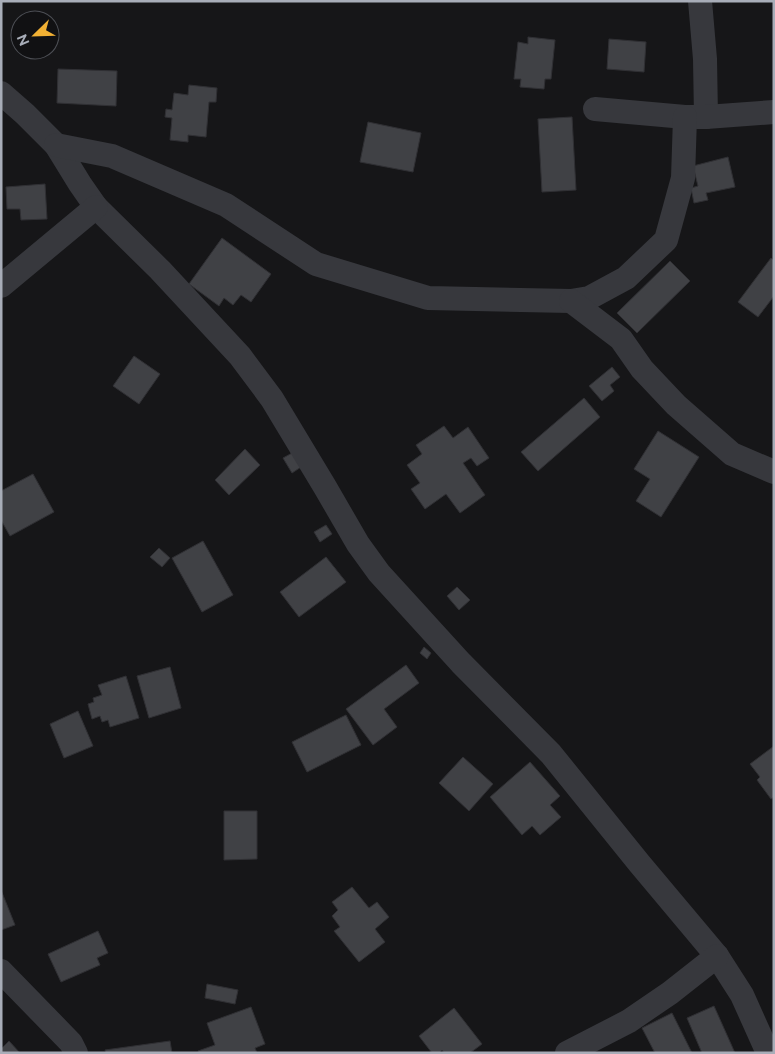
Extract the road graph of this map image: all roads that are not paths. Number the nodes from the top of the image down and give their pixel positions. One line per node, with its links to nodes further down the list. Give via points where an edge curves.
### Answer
1 (700, 1): 5 (street, via 705,59)
2 (1, 92): 6 (street)
3 (595, 109): 5 (street)
4 (774, 112): 5 (street)
5 (696, 117): 9 (street, via 666,240 626,278 589,298)
6 (56, 145): 7 (street); 9 (street, via 112,156 226,206 316,264 428,298)
7 (96, 206): 8 (street); 11 (street, via 240,356 272,399 379,574 551,754)
8 (1, 286)
9 (571, 301): 10 (street, via 621,339 642,369 676,405 732,454)
10 (774, 472)
11 (717, 956): 14 (street, via 629,1021); 15 (street, via 742,995)
12 (1, 971): 13 (street, via 71,1043)
13 (76, 1053)
14 (567, 1053)
15 (768, 1053)

